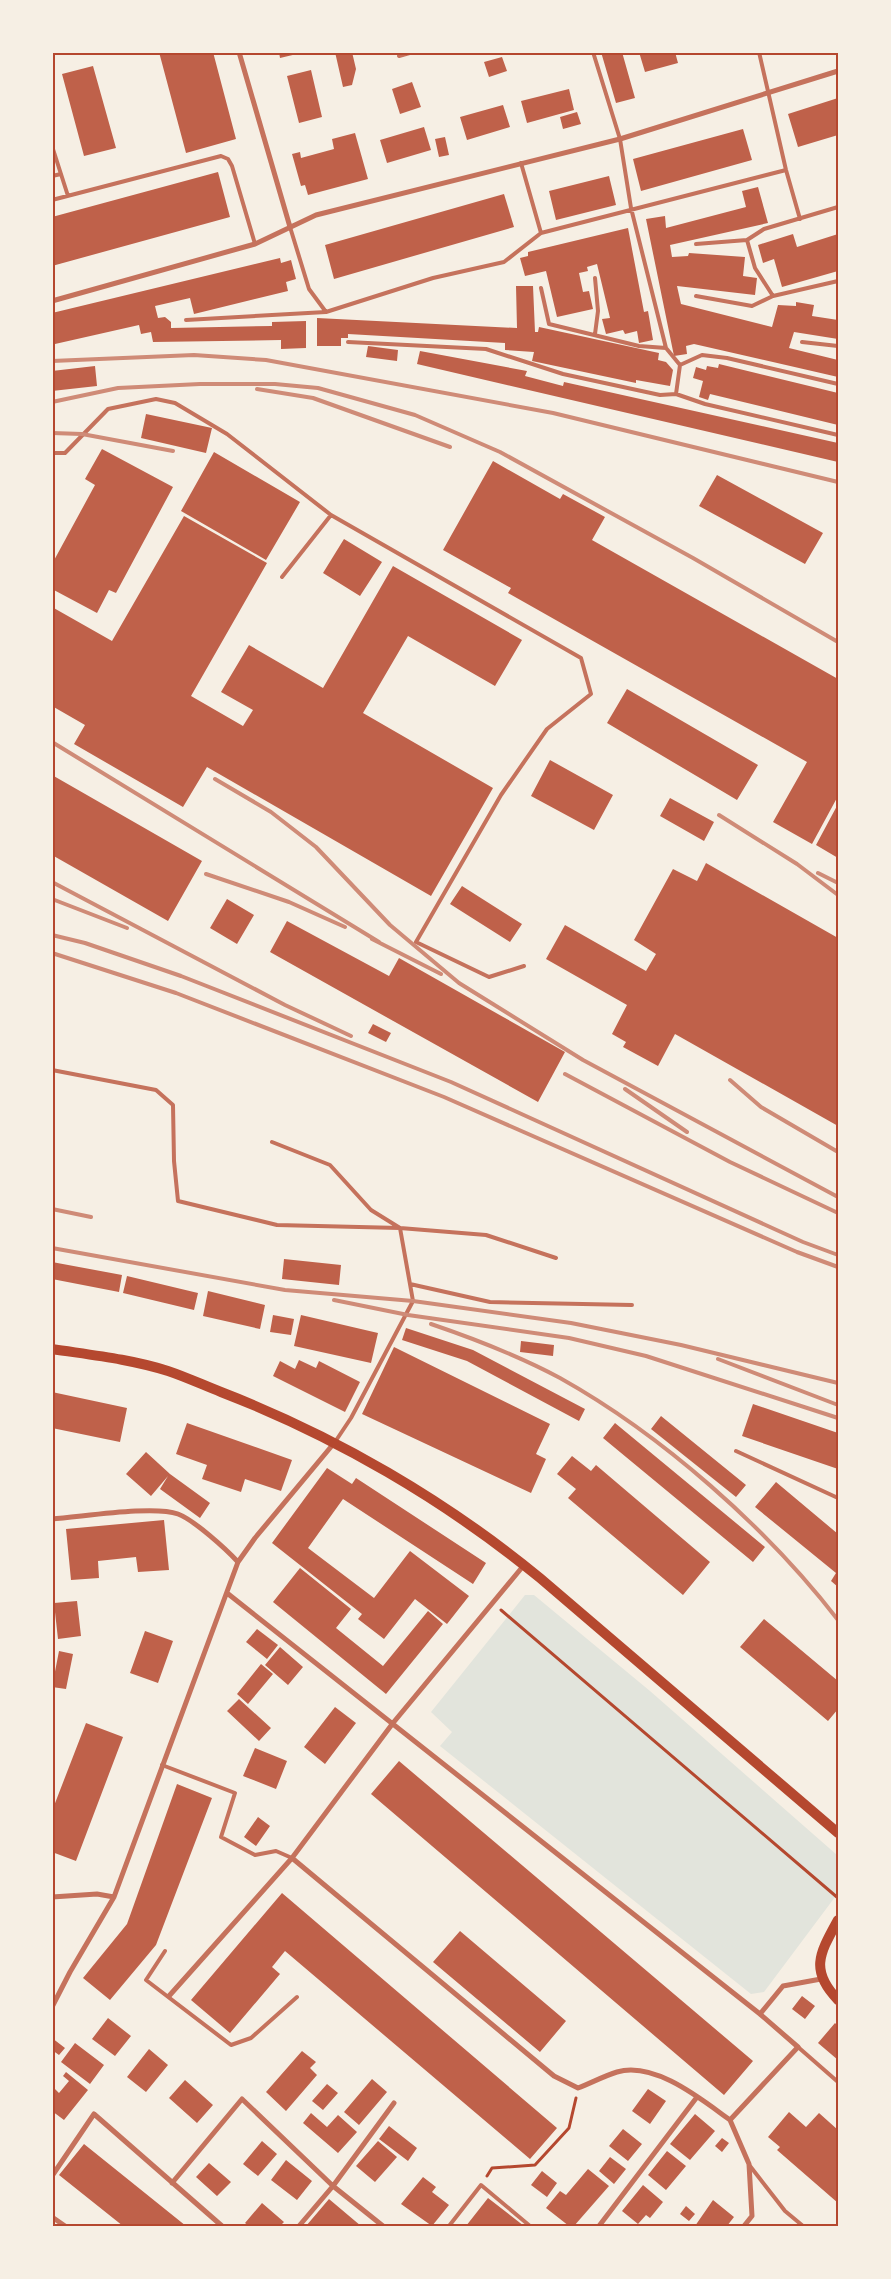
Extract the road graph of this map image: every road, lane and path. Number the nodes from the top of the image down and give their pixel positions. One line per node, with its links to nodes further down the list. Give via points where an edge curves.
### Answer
1 (240, 52): 19 (street)
2 (413, 52): 5 (lane)
3 (593, 52): 8 (lane)
4 (758, 52): 7 (lane)
5 (399, 56)
6 (838, 71): 7 (street)
7 (768, 92): 8 (street); 11 (lane)
8 (620, 138): 10 (street); 17 (lane)
9 (52, 146): 12 (lane)
10 (521, 163): 19 (street, via 316,215); 20 (lane)
11 (786, 170): 17 (lane); 18 (lane)
12 (61, 174): 13 (lane); 14 (lane)
13 (52, 176)
14 (68, 196): 15 (lane); 22 (lane, via 221,156 232,166)
15 (52, 200)
16 (838, 207): 18 (lane)
17 (631, 208): 20 (lane); 36 (lane)
18 (800, 219): 21 (lane, via 764,229)
19 (290, 227): 22 (street); 30 (lane, via 309,289)
20 (541, 233): 30 (lane, via 504,262 433,278)
21 (747, 240): 23 (lane); 28 (lane, via 755,268)
22 (255, 244): 29 (street)
23 (696, 244)
24 (594, 278): 32 (lane, via 598,311)
25 (838, 281): 28 (lane)
26 (541, 288): 32 (lane, via 549,324)
27 (696, 296): 28 (lane, via 752,306)
28 (773, 296)
29 (52, 301)
30 (326, 312): 31 (lane)
31 (186, 320)
32 (595, 334): 36 (lane, via 639,346)
33 (348, 342): 39 (lane, via 486,349 563,374 660,395)
34 (802, 342): 35 (lane)
35 (838, 346)
36 (666, 348): 37 (lane)
37 (680, 365): 38 (lane, via 702,355 727,358); 39 (lane)
38 (838, 384)
39 (676, 394): 40 (lane, via 704,404)
40 (838, 435)
41 (52, 453): 42 (lane, via 65,453 108,409 156,398 176,403 227,434)
42 (331, 516): 43 (lane); 44 (lane, via 581,658 591,694 547,729 501,795 416,942 489,977)
43 (282, 578)
44 (524, 966)
45 (52, 1070): 47 (lane, via 156,1090 173,1105 178,1201 277,1225)
46 (272, 1142): 47 (lane, via 330,1165 371,1210)
47 (400, 1228): 48 (lane, via 486,1235); 49 (lane)
48 (556, 1258)
49 (410, 1284): 50 (lane, via 490,1302); 52 (lane, via 413,1301)
50 (632, 1305)
51 (52, 1349): 52 (main road, via 125,1360 168,1371)
52 (335, 1442): 56 (street); 57 (main road, via 432,1501)
53 (736, 1450): 54 (lane)
54 (838, 1498)
55 (52, 1519): 56 (street, via 158,1510 180,1514)
56 (238, 1562): 58 (street)
57 (525, 1565): 59 (street); 62 (main road)
58 (227, 1593): 60 (street); 61 (street)
59 (492, 1603): 60 (street); 66 (path)
60 (393, 1723): 63 (street); 74 (street)
61 (161, 1765): 63 (lane, via 235,1793 221,1837 255,1855 276,1851); 65 (street)
62 (838, 1833)
63 (292, 1858): 70 (street); 77 (street, via 554,2076)
64 (52, 1897): 65 (street, via 97,1894)
65 (114, 1898): 73 (street)
66 (838, 1898)
67 (838, 1920): 69 (main road, via 824,1946 820,1962)
68 (165, 1951): 70 (lane, via 146,1980)
69 (821, 1979): 72 (main road); 74 (street, via 784,1986)
70 (169, 1996): 71 (lane, via 231,2045 251,2038)
71 (297, 1997)
72 (838, 2000)
73 (52, 2007)
74 (760, 2014): 75 (street)
75 (798, 2047): 76 (lane); 80 (street)
76 (838, 2082)
77 (578, 2088): 78 (street, via 619,2071 641,2070 673,2081); 84 (path, via 569,2128 535,2165 492,2168)
78 (697, 2097): 80 (street); 93 (street)
79 (394, 2102): 85 (street)
80 (730, 2120): 81 (street)
81 (749, 2164): 94 (street, via 752,2216); 95 (lane, via 785,2211)
82 (52, 2176): 83 (street, via 94,2114)
83 (172, 2183): 85 (street, via 242,2099); 88 (street)
84 (481, 2185): 91 (lane); 92 (lane)
85 (333, 2186): 89 (street); 90 (street)
86 (52, 2217): 87 (street)
87 (65, 2226)
88 (222, 2226)
89 (300, 2226)
90 (383, 2226)
91 (449, 2226)
92 (530, 2226)
93 (600, 2226)
94 (744, 2226)
95 (803, 2226)

